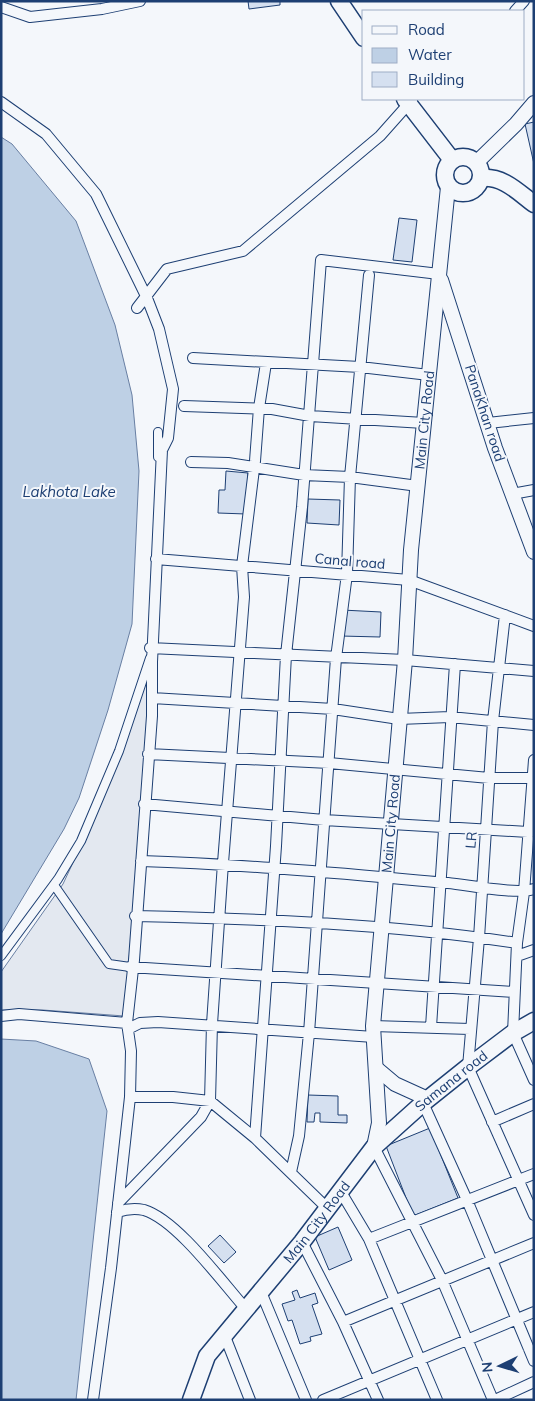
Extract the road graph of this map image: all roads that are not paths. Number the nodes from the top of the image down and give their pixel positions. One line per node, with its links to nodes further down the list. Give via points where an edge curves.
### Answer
1 (140, 1): 3 (street, via 30,17)
2 (339, 1): 4 (main road)
3 (1, 8)
4 (362, 35)
5 (409, 100): 8 (main road); 14 (street, via 380,136 243,251 167,269)
6 (1, 102): 14 (street, via 46,134 96,194)
7 (532, 107): 9 (street)
8 (452, 160): 9 (main road, via 464,156); 10 (main road, via 445,170)
9 (479, 170): 10 (main road, via 476,188 465,194); 11 (main road, via 501,180)
10 (448, 187): 12 (street, Main City Road)
11 (534, 204)
12 (439, 274): 18 (street, via 321,260); 20 (street, Main City Road); 27 (street, PanaKhan road)
13 (369, 275): 19 (street)
14 (146, 296): 15 (street); 37 (street, via 159,329 173,390 168,438 162,450)
15 (137, 308)
16 (193, 358): 17 (street)
17 (266, 362): 18 (street); 22 (street)
18 (314, 365): 19 (street); 23 (street)
19 (360, 367): 20 (street); 24 (street)
20 (429, 375): 26 (street, Main City Road)
21 (184, 406): 22 (street)
22 (258, 408): 23 (street); 30 (street)
23 (310, 416): 24 (street); 31 (street)
24 (357, 418): 26 (street); 32 (street)
25 (534, 418): 27 (street)
26 (424, 423): 33 (street, Main City Road)
27 (488, 423): 35 (street, PanaKhan road)
28 (158, 432): 37 (street)
29 (190, 462): 30 (street, via 228,463)
30 (254, 468): 31 (street); 38 (street)
31 (304, 475): 32 (street); 39 (street)
32 (350, 477): 33 (street); 40 (street)
33 (418, 486): 41 (street, Main City Road)
34 (534, 490): 35 (street)
35 (512, 494): 36 (street, PanaKhan road)
36 (534, 552)
37 (156, 560): 38 (street, Canal road); 44 (street)
38 (242, 566): 39 (street, Canal road); 45 (street, via 244,597)
39 (296, 570): 40 (street, Canal road); 46 (street)
40 (347, 574): 41 (street, Canal road); 47 (street)
41 (409, 580): 42 (street, Canal road); 48 (street, Main City Road)
42 (505, 615): 43 (street, Canal road); 50 (street, LR)
43 (534, 626)
44 (151, 649): 45 (street); 52 (street); 84 (street, via 118,751 81,841)
45 (239, 652): 46 (street); 53 (street)
46 (286, 654): 47 (street); 54 (street)
47 (336, 658): 48 (street); 55 (street)
48 (405, 660): 49 (street); 57 (street, Main City Road)
49 (455, 664): 50 (street); 56 (street)
50 (500, 668): 51 (street); 58 (street, LR)
51 (534, 671)
52 (152, 698): 53 (street); 60 (street)
53 (235, 703): 54 (street); 61 (street)
54 (283, 707): 55 (street); 62 (street)
55 (333, 708): 57 (street); 64 (street)
56 (450, 717): 57 (street); 58 (street); 66 (street)
57 (399, 719): 65 (street, Main City Road)
58 (493, 721): 59 (street); 67 (street, LR)
59 (534, 725)
60 (148, 754): 61 (street); 70 (street)
61 (230, 758): 62 (street); 71 (street)
62 (280, 760): 64 (street); 72 (street)
63 (534, 760): 68 (street)
64 (329, 763): 65 (street); 73 (street)
65 (395, 769): 66 (street); 74 (street, Main City Road)
66 (448, 774): 67 (street); 75 (street)
67 (490, 778): 68 (street); 76 (street, LR)
68 (533, 778): 69 (street)
69 (533, 802): 77 (street)
70 (145, 804): 71 (street); 78 (street)
71 (227, 812): 72 (street); 79 (street)
72 (277, 816): 73 (street); 80 (street)
73 (324, 820): 74 (street); 81 (street)
74 (390, 824): 75 (street); 82 (street, Main City Road)
75 (444, 827): 76 (street); 83 (street)
76 (486, 829): 77 (street); 85 (street, LR)
77 (531, 832): 86 (street)
78 (141, 861): 79 (street); 87 (street)
79 (223, 863): 80 (street); 88 (street)
80 (274, 867): 81 (street); 89 (street)
81 (319, 872): 82 (street); 90 (street)
82 (385, 878): 83 (street); 91 (street, Main City Road)
83 (440, 882): 85 (street); 92 (street)
84 (54, 885): 96 (street); 98 (street, via 109,964)
85 (482, 886): 86 (street); 93 (street, LR)
86 (529, 890): 94 (street)
87 (136, 916): 88 (street); 98 (street)
88 (219, 919): 89 (street); 99 (street)
89 (270, 921): 90 (street); 100 (street)
90 (315, 924): 91 (street); 101 (street)
91 (381, 929): 92 (street); 102 (street, Main City Road)
92 (437, 934): 93 (street); 103 (street)
93 (479, 938): 94 (street); 104 (street, LR)
94 (517, 943): 97 (street)
95 (534, 950): 97 (street)
96 (1, 956)
97 (517, 956): 105 (street)
98 (132, 967): 99 (street); 109 (street)
99 (216, 972): 100 (street); 108 (street)
100 (266, 976): 101 (street); 112 (street)
101 (312, 978): 102 (street); 114 (street)
102 (376, 982): 103 (street); 113 (street, Main City Road)
103 (433, 987): 104 (street); 110 (street)
104 (475, 990): 105 (street); 111 (street, LR)
105 (514, 992): 115 (street)
106 (1, 1016): 109 (street, via 19,1014)
107 (534, 1021): 115 (main road, Samana road)
108 (212, 1024): 109 (street, via 148,1021); 112 (street); 120 (street)
109 (127, 1026): 119 (street, via 132,1070)
110 (430, 1027): 111 (street); 113 (street)
111 (470, 1029): 116 (street, LR)
112 (262, 1030): 114 (street); 124 (street)
113 (373, 1032): 114 (street); 117 (street, Main City Road)
114 (309, 1033): 126 (street, via 299,1136)
115 (513, 1033): 116 (main road, Samana road); 118 (street)
116 (468, 1067): 121 (main road, Samana road); 123 (street)
117 (376, 1068): 121 (street, via 395,1084); 125 (street, Main City Road, via 379,1123)
118 (534, 1080)
119 (130, 1097): 120 (street); 131 (street)
120 (210, 1101): 124 (street); 131 (street, via 202,1117)
121 (425, 1101): 125 (main road, Samana road); 130 (street)
122 (534, 1104): 123 (street)
123 (492, 1122): 128 (street)
124 (255, 1138): 126 (street)
125 (374, 1146): 129 (main road, Main City Road); 134 (street)
126 (291, 1172): 132 (street)
127 (534, 1174): 128 (street)
128 (519, 1180): 130 (street); 133 (street)
129 (341, 1192): 132 (main road, Main City Road); 135 (street)
130 (467, 1200): 134 (street); 138 (street)
131 (118, 1207): 142 (street, via 144,1210 173,1228); 152 (street)
132 (327, 1208): 136 (main road, Main City Road)
133 (534, 1216)
134 (414, 1221): 135 (street); 139 (street)
135 (369, 1239): 141 (street)
136 (302, 1242): 140 (main road, Main City Road); 145 (street)
137 (534, 1243): 138 (street)
138 (492, 1259): 139 (street); 144 (street)
139 (442, 1280): 141 (street); 147 (street)
140 (261, 1292): 142 (main road, Main City Road); 155 (street)
141 (395, 1300): 145 (street); 148 (street)
142 (246, 1309): 146 (main road, Main City Road)
143 (534, 1312): 144 (street)
144 (516, 1319): 147 (street); 149 (street)
145 (343, 1322): 150 (street)
146 (224, 1334): 153 (main road, Main City Road, via 207,1356); 154 (street)
147 (467, 1340): 148 (street); 159 (street)
148 (420, 1359): 150 (street); 158 (street)
149 (534, 1361)
150 (370, 1380): 156 (street); 157 (street)
151 (534, 1382): 159 (street)
152 (93, 1400)
153 (191, 1400)
154 (250, 1400)
155 (306, 1400)
156 (323, 1400)
157 (378, 1400)
158 (436, 1400)
159 (494, 1400)

